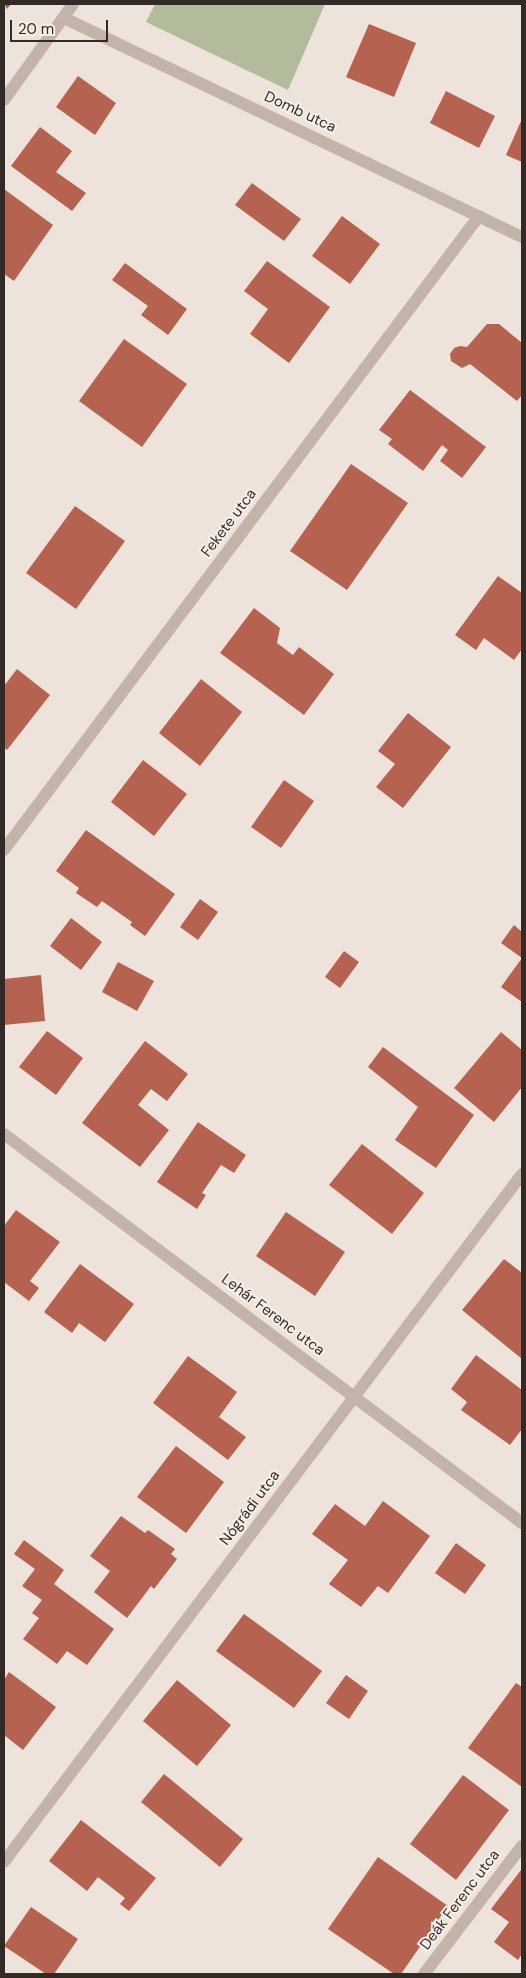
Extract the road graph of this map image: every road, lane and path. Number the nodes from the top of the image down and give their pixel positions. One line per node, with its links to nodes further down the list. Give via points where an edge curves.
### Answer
1 (73, 4): 2 (street)
2 (64, 18): 3 (street); 4 (street, Domb utca)
3 (4, 100)
4 (480, 216): 5 (street, Domb utca); 6 (street, Fekete utca)
5 (522, 236)
6 (4, 850)
7 (4, 1134): 9 (street, Lehár Ferenc utca)
8 (522, 1174): 9 (street, Nógrádi utca)
9 (354, 1396): 10 (street, Lehár Ferenc utca); 12 (street, Nógrádi utca)
10 (522, 1523)
11 (522, 1846): 13 (street, Deák Ferenc utca)
12 (4, 1862)
13 (424, 1974)

